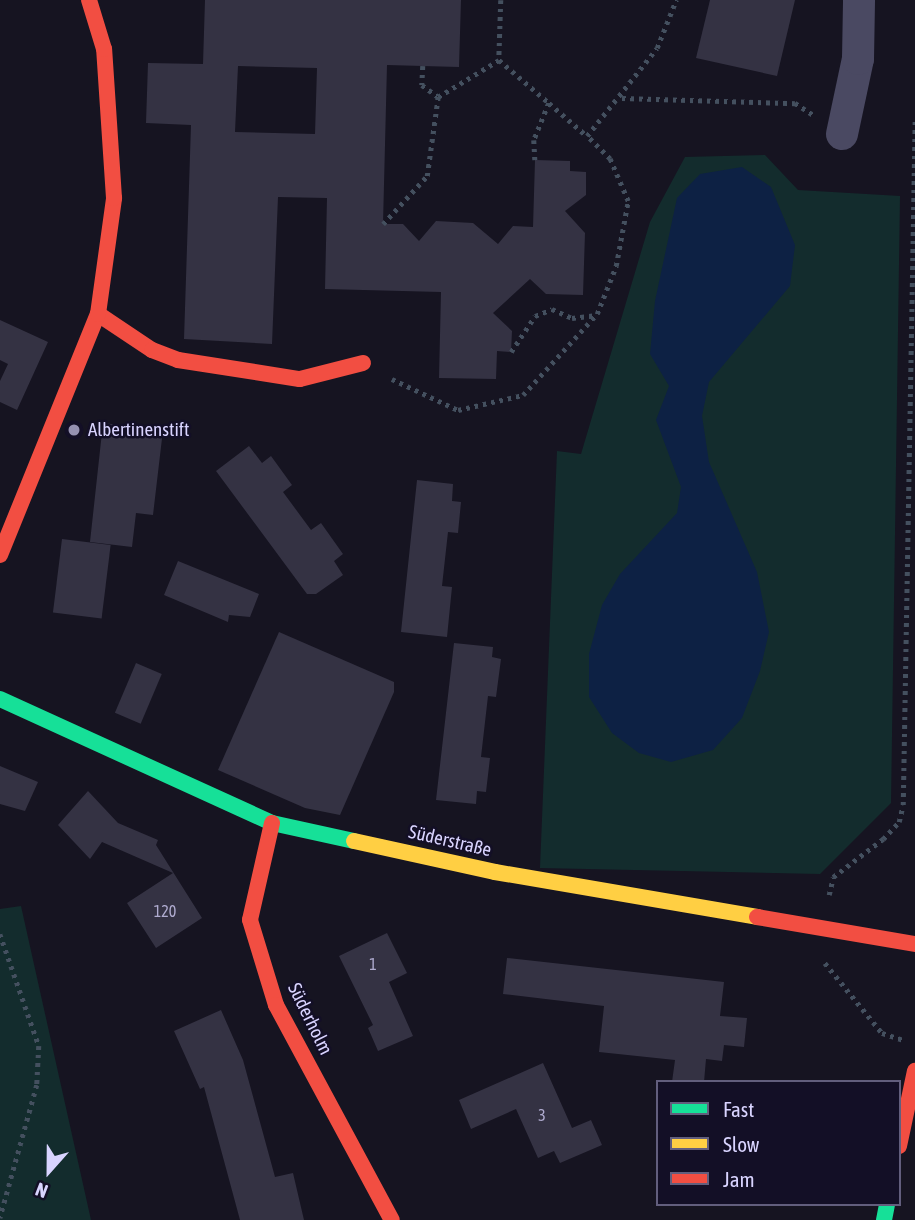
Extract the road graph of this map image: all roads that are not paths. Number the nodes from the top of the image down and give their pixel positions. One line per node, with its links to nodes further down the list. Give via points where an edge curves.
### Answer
1 (89, 0): 4 (street, via 104,49 114,198)
2 (859, 0): 3 (street, via 858,59)
3 (842, 134)
4 (97, 314): 5 (street, via 152,350 178,360 300,379); 6 (street, via 91,340)
5 (363, 363)
6 (0, 555)
7 (0, 699): 8 (street, Süderstraße)
8 (272, 823): 9 (street, Süderstraße, via 495,872); 12 (street, Süderholm, via 250,920 276,1005)
9 (915, 944)
10 (915, 1071): 11 (street)
11 (901, 1137)
12 (392, 1220)

